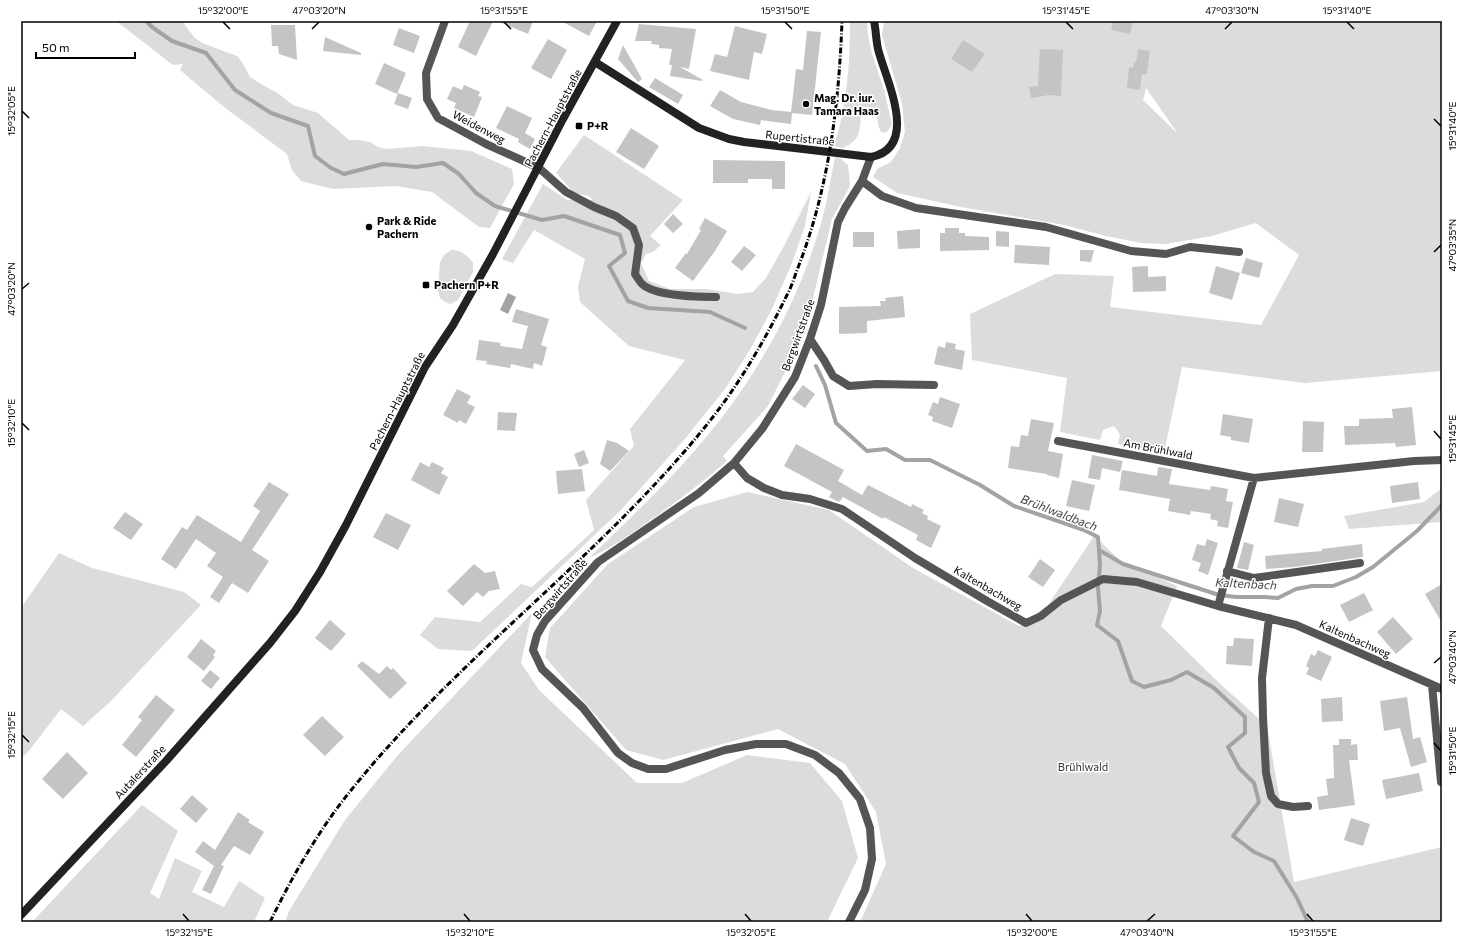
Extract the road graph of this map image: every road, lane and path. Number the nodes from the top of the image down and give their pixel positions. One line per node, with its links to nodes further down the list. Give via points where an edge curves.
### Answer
1 (445, 21): 6 (street, Weidenweg, via 426,73 427,99 438,118 486,144)
2 (617, 21): 4 (main road, Pachern-Hauptstraße)
3 (874, 21): 5 (main road, via 878,48 895,105 898,130 895,140 889,147)
4 (595, 62): 5 (main road, Rupertistraße, via 699,128 713,134 744,142); 6 (main road, Pachern-Hauptstraße)
5 (871, 157): 7 (street, Bergwirtstraße)
6 (539, 168): 9 (street, Weidenweg, via 566,192 616,216 633,228 639,245 635,274 643,285 656,291 680,296); 20 (main road, Pachern-Hauptstraße, via 453,326 425,367 350,518 320,572)
7 (862, 182): 8 (street, via 882,196 916,208 1046,227 1131,251 1166,254 1190,247); 10 (street, Bergwirtstraße, via 844,208 838,222 821,305)
8 (1239, 252)
9 (716, 297)
10 (810, 339): 11 (street, via 833,376 849,386); 14 (street, Bergwirtstraße, via 795,377 762,429)
11 (934, 385)
12 (1058, 441): 15 (street, Am Brühlwald)
13 (1442, 460): 15 (street, Am Brühlwald)
14 (734, 463): 18 (street, Kaltenbachweg, via 747,478 764,488 842,510 921,562 1026,623 1041,616 1061,600 1103,579 1136,582); 26 (street, Bergwirtstraße, via 699,493 598,562 545,621 537,635 533,650 542,669 583,708 618,753 632,763 648,769 666,769 725,750 756,744 786,744 815,755 839,773 860,799 870,828 872,859 865,890)
15 (1254, 478): 17 (street)
16 (1360, 563): 17 (street, via 1254,578)
17 (1227, 571): 18 (street)
18 (1218, 606): 19 (street, Kaltenbachweg)
19 (1269, 618): 21 (street, Kaltenbachweg, via 1296,625); 24 (street, via 1262,678 1266,773 1271,796 1278,804)
20 (271, 641): 25 (main road, Autalerstraße, via 166,761)
21 (1432, 684): 22 (street, Kaltenbachweg); 23 (street)
22 (1442, 689)
23 (1441, 782)
24 (1308, 806)
25 (21, 915)
26 (849, 922)

